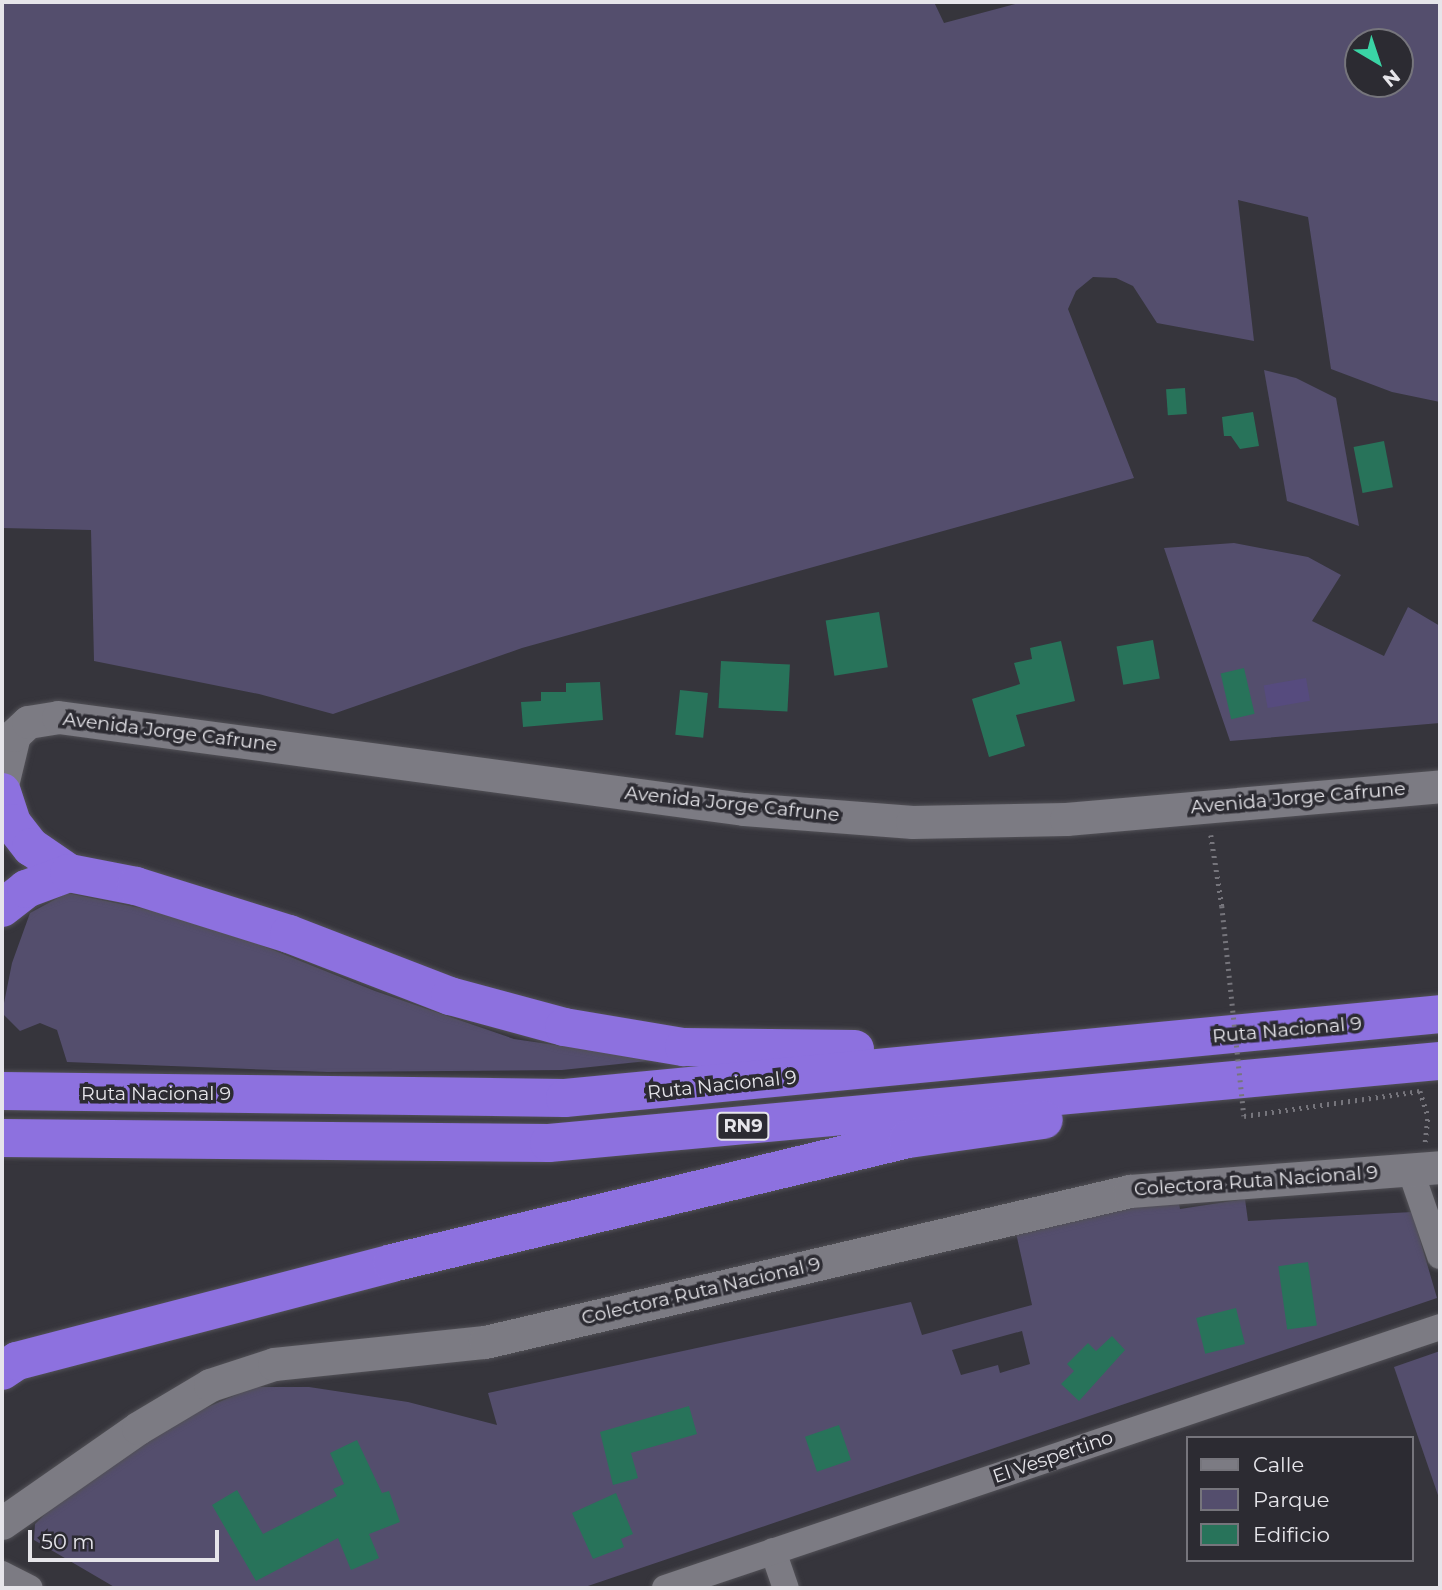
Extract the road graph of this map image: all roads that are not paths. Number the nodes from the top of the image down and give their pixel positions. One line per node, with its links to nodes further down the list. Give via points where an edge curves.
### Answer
1 (15, 721): 2 (street); 3 (street, Avenida Jorge Cafrune, via 58,718 135,726 744,809 886,820 1066,819)
2 (2, 785)
3 (1440, 786)
4 (2, 792): 5 (highway, via 12,823 31,847)
5 (69, 873): 6 (highway, via 26,889); 8 (highway, via 136,886 289,934 450,996 564,1027 684,1048 777,1051)
6 (2, 908)
7 (1440, 1014): 8 (highway, Ruta Nacional 9 / RN9)
8 (1137, 1043): 11 (highway, Ruta Nacional 9 / RN9, via 565,1098)
9 (1440, 1061): 10 (highway, RN9)
10 (1269, 1077): 12 (highway, RN9, via 548,1143 43,1142); 17 (highway, via 1137,1109 908,1139 391,1263)
11 (2, 1091)
12 (2, 1138)
13 (1425, 1168): 14 (street); 19 (street, Colectora Ruta Nacional 9, via 1130,1191 485,1342 274,1364 210,1385 138,1428)
14 (1440, 1256)
15 (1440, 1326): 20 (street, El Vespertino)
16 (2, 1341): 17 (highway)
17 (56, 1350): 18 (highway, via 17,1361)
18 (2, 1371)
19 (2, 1523)
20 (773, 1551): 23 (street, El Vespertino); 24 (street)
21 (2, 1574): 22 (street)
22 (30, 1588)
23 (665, 1588)
24 (786, 1588)

